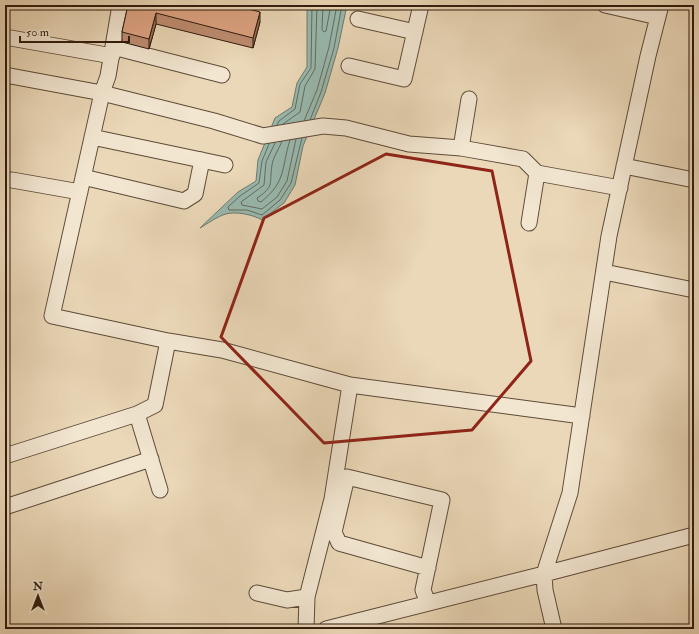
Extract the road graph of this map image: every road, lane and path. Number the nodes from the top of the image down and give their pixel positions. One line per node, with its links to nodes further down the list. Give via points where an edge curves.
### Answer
1 (120, 5): 8 (street)
2 (421, 5): 6 (street)
3 (605, 5): 4 (street)
4 (660, 11): 18 (street)
5 (358, 19): 6 (street)
6 (415, 32): 9 (street, via 404,79)
7 (5, 37): 8 (street)
8 (112, 52): 10 (street); 12 (street)
9 (349, 66)
10 (222, 75)
11 (5, 76): 12 (street)
12 (102, 93): 14 (street); 15 (street, via 263,136 323,126 346,128 409,144)
13 (469, 99): 15 (street)
14 (92, 137): 16 (street); 20 (street)
15 (461, 148): 19 (street, via 523,159)
16 (202, 160): 17 (street); 20 (street, via 195,194 184,201)
17 (225, 165)
18 (624, 166): 22 (street); 23 (street)
19 (537, 173): 23 (street); 25 (street)
20 (83, 177): 24 (street)
21 (12, 180): 24 (street)
22 (694, 180)
23 (620, 188): 26 (street)
24 (80, 192): 28 (street, via 52,316)
25 (529, 222)
26 (604, 272): 27 (street); 31 (street)
27 (694, 290)
28 (168, 341): 29 (street, via 222,350); 30 (street, via 155,405)
29 (350, 385): 31 (street); 40 (street, via 332,498)
30 (137, 414): 32 (street); 33 (street)
31 (582, 416): 38 (street, via 570,493)
32 (5, 456)
33 (151, 459): 34 (street); 35 (street)
34 (160, 490)
35 (5, 507)
36 (694, 535): 38 (street)
37 (428, 568): 37 (street, via 442,500 347,477 334,532 339,543); 41 (street, via 423,590)
38 (544, 574): 41 (street); 44 (street)
39 (257, 593): 40 (street, via 287,600)
40 (307, 596): 42 (street)
41 (428, 603): 43 (street)
42 (306, 629)
43 (326, 629)
44 (554, 629)

